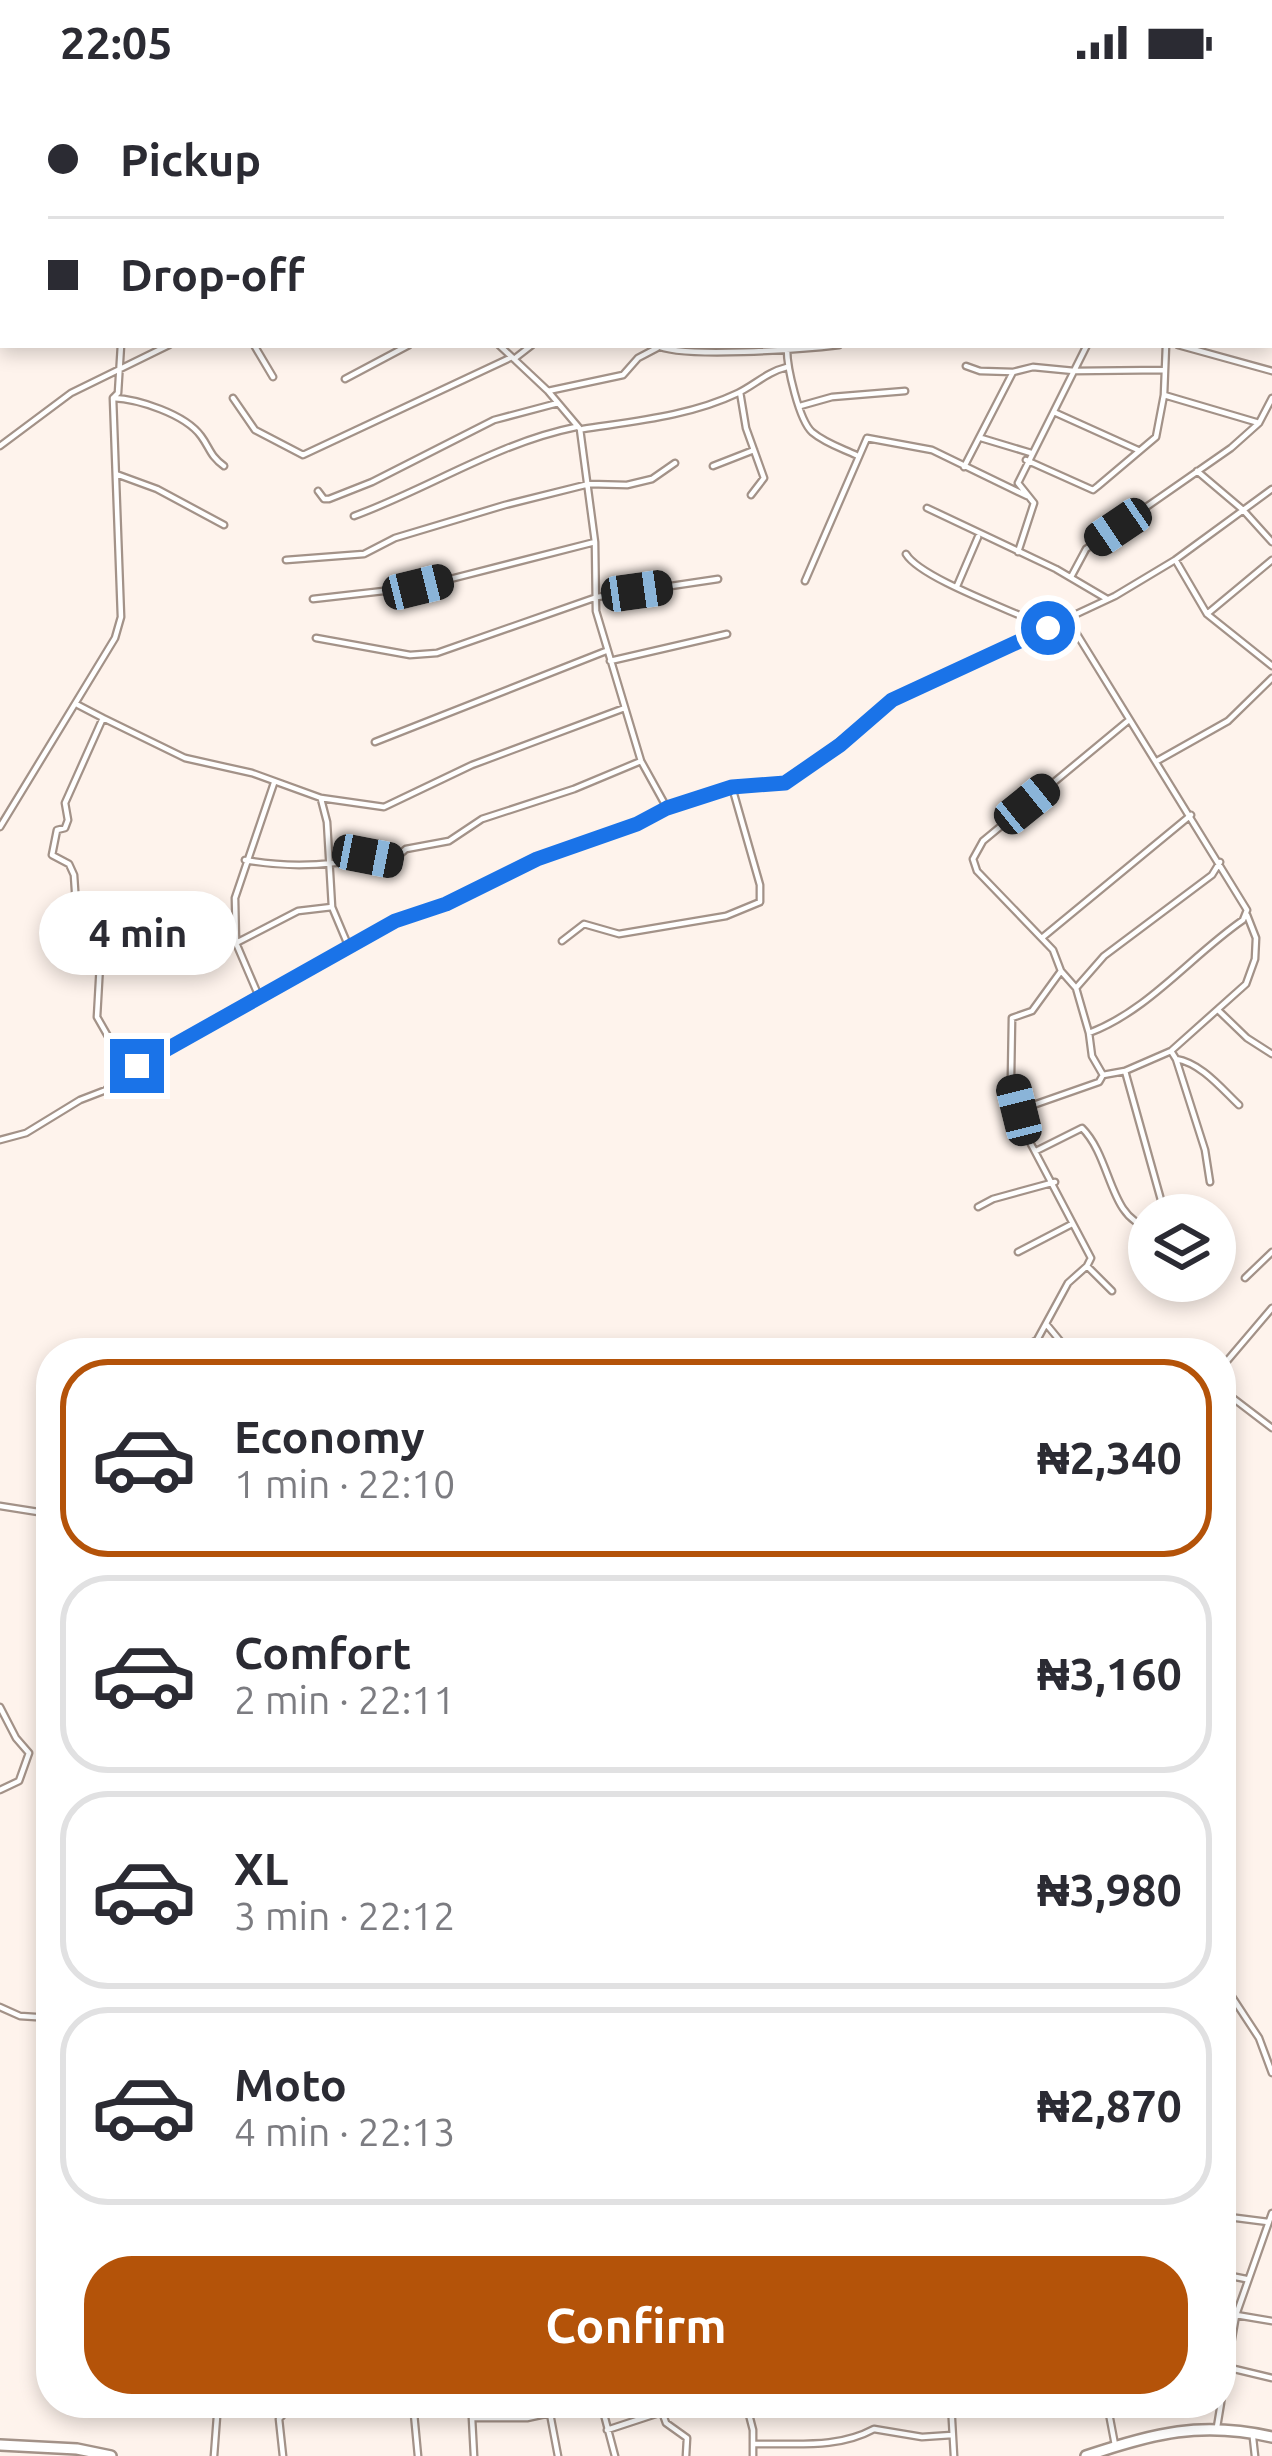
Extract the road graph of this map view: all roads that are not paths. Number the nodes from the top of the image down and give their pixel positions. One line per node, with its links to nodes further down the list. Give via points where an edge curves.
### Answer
1 (120, 348): 17 (street)
2 (162, 348): 17 (street)
3 (256, 348): 22 (street)
4 (403, 348): 23 (street)
5 (502, 348): 14 (street)
6 (528, 348): 14 (street)
7 (653, 348): 25 (street, via 623,375)
8 (765, 348): 13 (street)
9 (792, 348): 13 (street)
10 (1086, 348): 19 (street)
11 (1166, 348): 18 (street)
12 (1189, 348): 20 (street)
13 (787, 349): 16 (street)
14 (513, 358): 25 (street); 29 (street, via 303,454 255,430)
15 (966, 366): 21 (street)
16 (787, 367): 26 (street); 32 (street)
17 (116, 368): 28 (street); 37 (street)
18 (1165, 370): 19 (street); 27 (street)
19 (1073, 371): 21 (street); 33 (street)
20 (1272, 371)
21 (1013, 372): 36 (street)
22 (273, 377)
23 (344, 379)
24 (905, 391): 32 (street)
25 (548, 392): 31 (street)
26 (740, 392): 35 (street, via 666,417); 38 (street)
27 (1164, 395): 34 (street); 39 (street, via 1156,437)
28 (113, 398): 44 (street, via 153,405 191,428); 48 (street)
29 (233, 398)
30 (1272, 398): 34 (street)
31 (558, 403): 35 (street); 51 (street, via 494,420 329,499)
32 (800, 406): 41 (street, via 807,428)
33 (1054, 412): 39 (street); 40 (street)
34 (1259, 423): 47 (street)
35 (578, 428): 49 (street); 56 (street, via 504,447)
36 (981, 438): 40 (street); 46 (street)
37 (0, 446)
38 (754, 450): 45 (street); 52 (street, via 764,478)
39 (1138, 450): 42 (street, via 1093,490)
40 (1031, 453): 42 (street)
41 (858, 456): 46 (street, via 867,438 932,450); 68 (street)
42 (1026, 460): 53 (street, via 1018,483)
43 (675, 463): 49 (street, via 652,479)
44 (224, 466)
45 (713, 466)
46 (964, 467): 53 (street)
47 (1196, 470): 55 (street); 66 (street, via 1086,549)
48 (115, 473): 57 (street); 82 (street, via 121,617)
49 (589, 484): 59 (street); 63 (street, via 395,538 364,554)
50 (1272, 489): 55 (street)
51 (318, 490)
52 (751, 496)
53 (1027, 496): 61 (street, via 1034,503)
54 (927, 508): 58 (street)
55 (1243, 510): 60 (street); 64 (street)
56 (354, 516)
57 (224, 525)
58 (979, 535): 61 (street); 69 (street)
59 (595, 542): 70 (street); 71 (street, via 418,587)
60 (1272, 542)
61 (1018, 552): 66 (street)
62 (906, 554): 69 (street)
63 (286, 560)
64 (1175, 560): 72 (street); 73 (street)
65 (1272, 560): 73 (street)
66 (1071, 577): 72 (street)
67 (718, 579): 70 (street)
68 (806, 580)
69 (957, 586): 75 (street)
70 (597, 597): 77 (street, via 437,653); 78 (street)
71 (313, 599)
72 (1108, 599): 74 (street)
73 (1207, 614): 80 (street)
74 (1067, 618): 75 (street); 85 (street)
75 (1048, 628): 90 (street, via 892,700 785,783)
76 (727, 634): 79 (street)
77 (316, 638)
78 (606, 651): 79 (street); 86 (street)
79 (609, 661): 83 (street)
80 (1272, 665)
81 (1272, 678): 88 (street, via 1228,721)
82 (75, 704): 84 (street); 94 (street)
83 (622, 709): 87 (street); 91 (street, via 384,807)
84 (104, 718): 89 (street, via 185,758); 113 (street, via 65,803 68,820 52,855 74,875 77,920 100,964 98,1021)
85 (1129, 720): 88 (street); 100 (street, via 974,854 977,871)
86 (375, 742)
87 (641, 761): 92 (street); 97 (street, via 392,861 368,856)
88 (1157, 761): 93 (street)
89 (274, 782): 91 (street); 95 (street)
90 (732, 787): 92 (street); 101 (street, via 760,902 726,916 619,934 584,924)
91 (321, 798): 97 (street)
92 (667, 808): 103 (street)
93 (1191, 815): 96 (street); 100 (street)
94 (0, 827)
95 (245, 860): 97 (street); 102 (street)
96 (1220, 862): 99 (street); 105 (street)
97 (331, 864): 98 (street)
98 (332, 907): 102 (street, via 298,911); 103 (street)
99 (1247, 915): 107 (street, via 1255,959 1246,984); 108 (street, via 1142,1001)
100 (1043, 937): 104 (street)
101 (562, 941)
102 (236, 943): 106 (street)
103 (348, 945): 106 (street)
104 (1061, 971): 105 (street); 116 (street, via 1032,1010 1012,1018)
105 (1076, 988): 108 (street)
106 (260, 999): 113 (street)
107 (1218, 1010): 109 (street); 110 (street)
108 (1089, 1033): 114 (street)
109 (1171, 1051): 111 (street); 112 (street)
110 (1272, 1054)
111 (1176, 1059): 115 (street); 119 (street)
112 (1125, 1071): 114 (street); 121 (street)
113 (120, 1073): 117 (street, via 106,1090)
114 (1102, 1075): 116 (street)
115 (1239, 1105)
116 (1019, 1110): 118 (street)
117 (0, 1140)
118 (1036, 1151): 120 (street); 123 (street, via 1082,1127)
119 (1210, 1182)
120 (1055, 1183): 122 (street); 124 (street)
121 (1159, 1194)
122 (978, 1208)
123 (1128, 1219)
124 (1070, 1225): 125 (street); 127 (street)
125 (1018, 1252)
126 (1272, 1252): 128 (street)
127 (1087, 1266): 129 (street); 131 (street, via 1068,1282)
128 (1245, 1278)
129 (1112, 1291)
130 (1272, 1308): 134 (street)
131 (1046, 1324): 132 (street); 133 (street)
132 (1038, 1338)
133 (1058, 1338)
134 (1236, 1350)
135 (1236, 1400): 136 (street)
136 (1272, 1428)
137 (0, 1506): 138 (street)
138 (36, 1512)
139 (0, 1707): 140 (street, via 29,1753 19,1781)
140 (0, 1790)
141 (1236, 2003): 144 (street)
142 (0, 2007): 143 (street)
143 (36, 2017)
144 (1272, 2073)
145 (1272, 2213): 147 (street)
146 (1236, 2218): 147 (street)
147 (1268, 2222): 149 (street)
148 (1236, 2277): 149 (street)
149 (1246, 2279): 150 (street)
150 (1236, 2314): 151 (street)
151 (1272, 2321)
152 (1236, 2373): 153 (street)
153 (1272, 2378)
154 (217, 2418): 176 (street)
155 (280, 2418): 177 (street)
156 (414, 2418): 178 (street)
157 (483, 2418): 179 (street, via 470,2419)
158 (551, 2418): 180 (street)
159 (605, 2418): 167 (street)
160 (645, 2418): 167 (street)
161 (664, 2418): 182 (street, via 687,2438)
162 (749, 2418): 173 (street)
163 (951, 2418): 169 (street)
164 (1110, 2418): 174 (street)
165 (1218, 2418): 166 (street)
166 (1217, 2427): 168 (street); 171 (street)
167 (608, 2430): 181 (street)
168 (1253, 2433): 170 (street); 187 (street)
169 (952, 2435): 173 (street, via 874,2429 824,2445); 184 (street)
170 (1272, 2438)
171 (1132, 2440): 174 (street); 186 (street)
172 (0, 2444): 175 (street)
173 (754, 2444): 183 (street)
174 (1115, 2446): 185 (street)
175 (105, 2455)
176 (214, 2456)
177 (283, 2456)
178 (418, 2456)
179 (474, 2456)
180 (558, 2456)
181 (615, 2456)
182 (686, 2456)
183 (753, 2456)
184 (954, 2456)
185 (1086, 2456)
186 (1130, 2456)
187 (1255, 2456)

